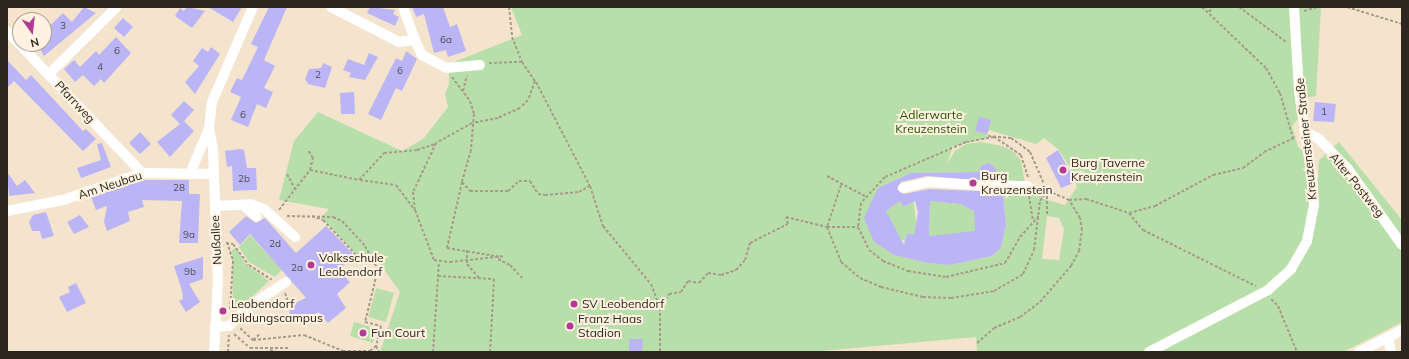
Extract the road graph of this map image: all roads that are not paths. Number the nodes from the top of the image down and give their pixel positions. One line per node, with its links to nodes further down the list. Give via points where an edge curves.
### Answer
1 (117, 7): 9 (street)
2 (253, 7): 10 (street, Nußallee, via 212,102)
3 (331, 7): 7 (street, via 399,42)
4 (403, 7): 7 (street)
5 (1295, 10): 11 (street, Kreuzensteiner Straße, via 1298,91)
6 (7, 31): 9 (street, Pfarrweg)
7 (415, 40): 8 (street, via 422,55 446,68)
8 (474, 66)
9 (49, 74): 13 (street, Pfarrweg)
10 (209, 129): 12 (street, Nußallee); 14 (street, Nußallee)
11 (1306, 132): 22 (street, Alter Postweg, via 1318,138 1348,169); 28 (street, Kreuzensteiner Straße, via 1314,206 1307,240 1291,269 1264,292)
12 (191, 171): 13 (street, Am Neubau); 14 (street, Am Neubau)
13 (142, 173): 19 (street, Am Neubau, via 63,200)
14 (214, 174): 17 (street, Nußallee)
15 (1027, 186): 16 (street, via 928,182)
16 (902, 188)
17 (215, 206): 18 (street); 24 (street, Nußallee)
18 (243, 206): 20 (street); 21 (street, via 257,206 275,216)
19 (7, 212)
20 (257, 217)
21 (294, 237)
22 (1402, 245)
23 (285, 283): 24 (street, via 250,306 230,326)
24 (215, 327): 27 (street, Nußallee)
25 (1402, 330): 26 (street)
26 (1388, 338): 29 (street); 30 (street)
27 (214, 352)
28 (1149, 352)
29 (1359, 352)
30 (1391, 352)

